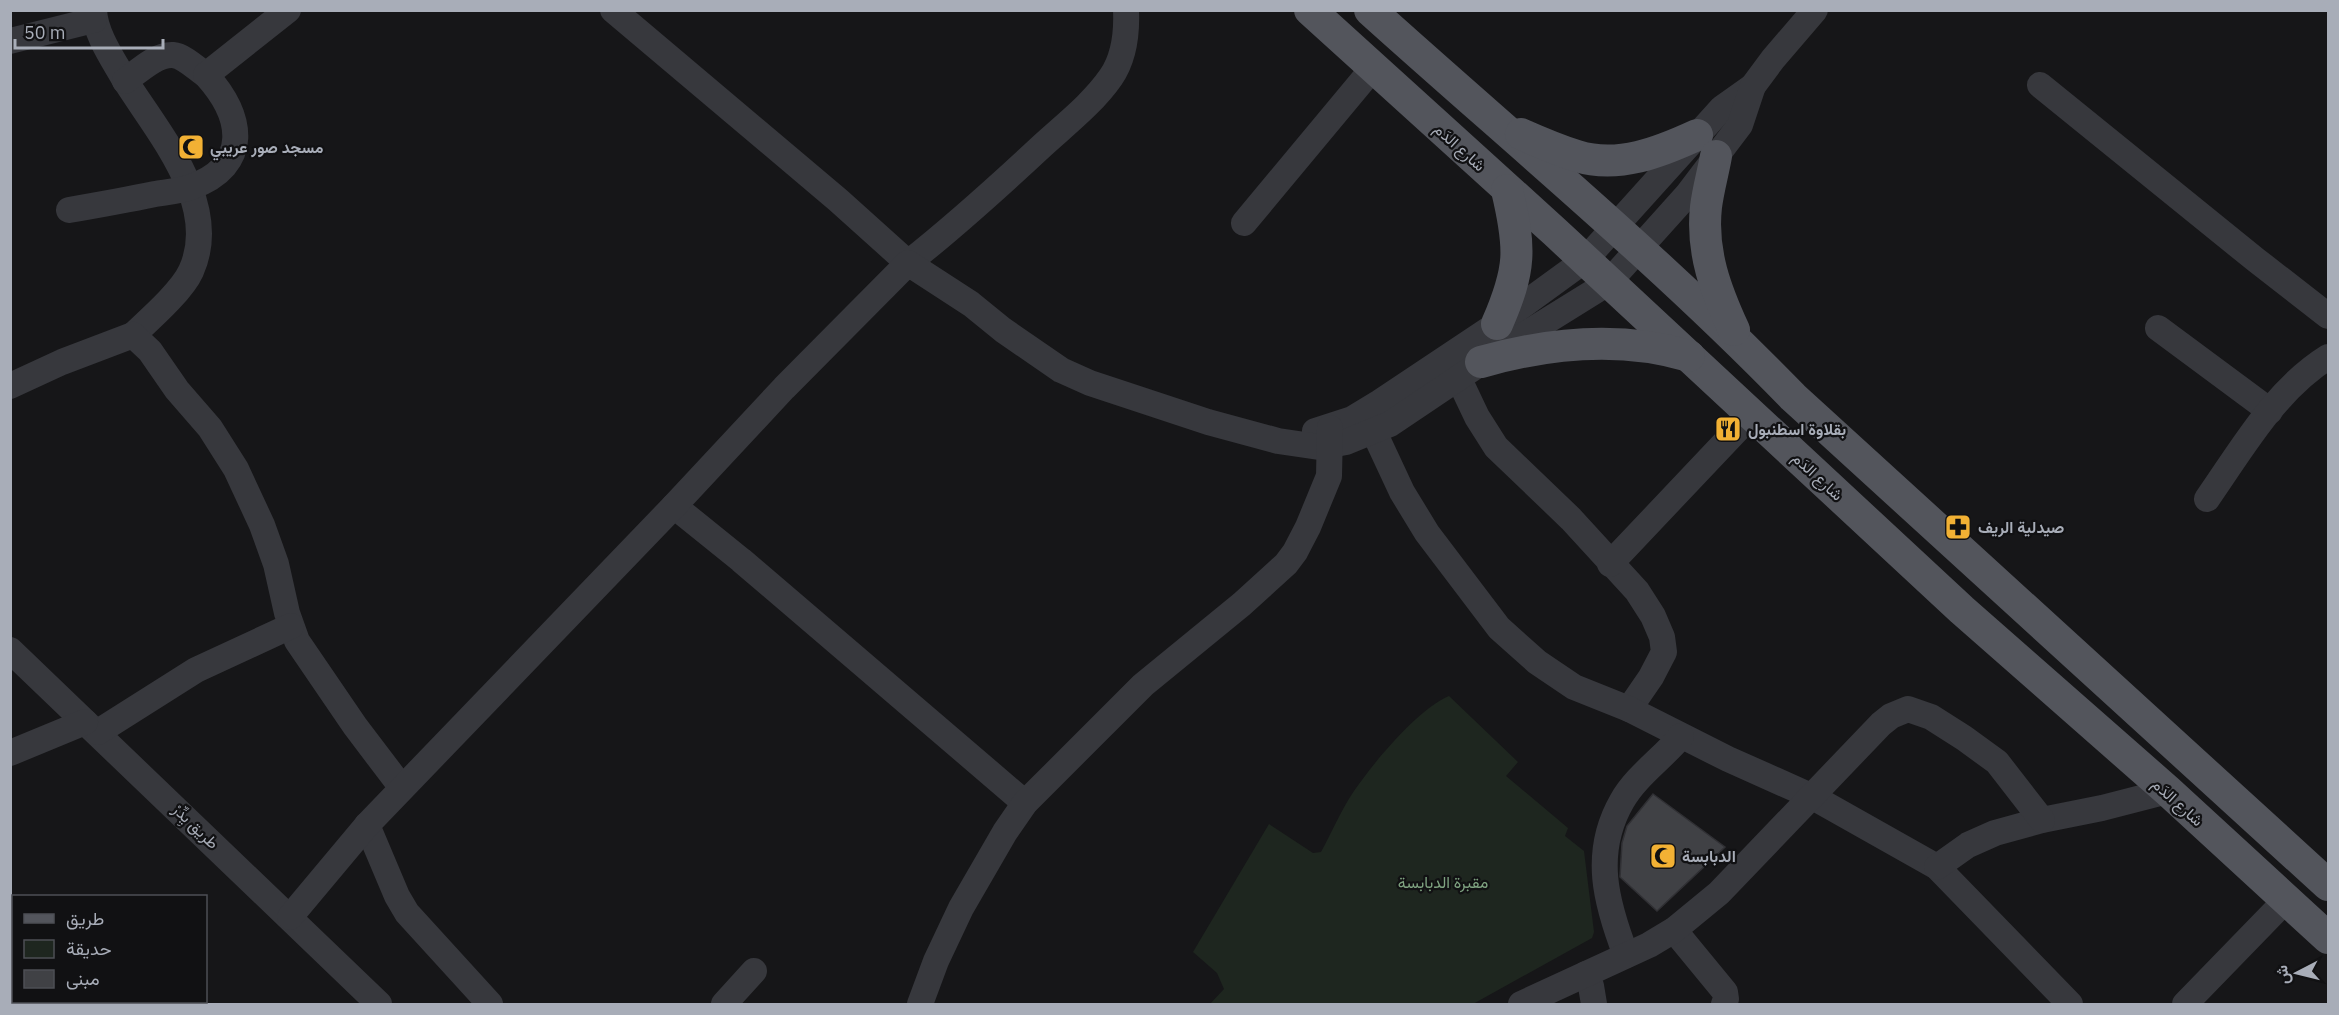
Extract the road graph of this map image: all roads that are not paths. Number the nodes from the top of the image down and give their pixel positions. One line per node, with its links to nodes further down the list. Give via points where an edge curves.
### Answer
1 (288, 10): 10 (street)
2 (613, 10): 22 (street)
3 (1126, 10): 22 (street, via 1123,47 1111,77 1017,170)
4 (1310, 10): 9 (main road, شارع الدَم)
5 (1370, 10): 13 (main road)
6 (1815, 10): 14 (street, via 1753,86 1722,108)
7 (94, 15): 8 (street); 11 (street)
8 (10, 41)
9 (1373, 68): 16 (main road, شارع الدَم); 18 (street)
10 (206, 75): 11 (street, via 173,55 157,60); 15 (street, via 231,111 236,139 228,162 212,177)
11 (125, 81): 15 (street, via 167,144)
12 (2040, 86): 24 (street)
13 (1496, 123): 14 (main road, via 1579,157 1601,160); 19 (main road)
14 (1706, 146): 19 (street); 20 (street, via 1687,195); 28 (main road, via 1708,259)
15 (190, 188): 17 (street); 27 (street, via 200,241 191,272 164,306)
16 (1507, 190): 21 (main road, شارع الدَم); 25 (main road, via 1516,233 1517,263 1511,291)
17 (69, 210)
18 (1244, 223)
19 (1616, 228): 20 (main road); 21 (street)
20 (1639, 250): 23 (street); 28 (main road)
21 (1585, 261): 23 (main road, شارع الدَم); 25 (street)
22 (908, 263): 36 (street, via 1061,370 1090,383 1278,441); 38 (street)
23 (1608, 283): 29 (main road, شارع الدَم); 31 (street)
24 (2328, 316)
25 (1497, 324): 36 (street)
26 (2158, 328): 33 (street)
27 (133, 334): 32 (street); 40 (street, via 210,428 236,469 276,564)
28 (1740, 342): 53 (main road, via 1802,405)
29 (1689, 356): 31 (main road, via 1635,346 1590,344 1512,353); 34 (main road, شارع الدَم)
30 (2328, 357): 33 (street, via 2295,383)
31 (1470, 370): 35 (street); 39 (street, via 1478,417 1496,447 1571,519)
32 (10, 386)
33 (2270, 411): 37 (street)
34 (1752, 414): 39 (street); 47 (main road, شارع الدَم, via 1970,617)
35 (1374, 432): 36 (street); 42 (street, via 1402,492 1427,533 1499,628 1565,682)
36 (1330, 437): 49 (street, via 1329,476 1308,527 1286,564 1143,685)
37 (2207, 499)
38 (674, 506): 46 (street); 49 (street)
39 (1610, 564): 42 (street, via 1637,591 1653,616 1664,652)
40 (291, 626): 43 (street, via 196,670); 46 (street, via 297,641 355,726)
41 (10, 650): 43 (street, طريق يِدِّرْ)
42 (1629, 709): 44 (street)
43 (92, 727): 45 (street); 55 (street, طريق يِدِّرْ)
44 (1682, 736): 48 (street); 58 (street, via 1622,800 1605,844 1605,891)
45 (10, 753)
46 (402, 788): 51 (street)
47 (2168, 791): 50 (street); 54 (main road, شارع الدَم)
48 (1811, 796): 50 (street, via 1881,724 1908,709 1930,717 1983,750 2009,775); 52 (street); 56 (street, via 1719,893)
49 (1025, 803): 64 (street, via 961,908)
50 (2042, 820): 52 (street, via 1980,839)
51 (367, 825): 55 (street); 62 (street, via 407,913)
52 (1937, 867): 68 (street)
53 (2325, 878)
54 (2286, 900): 57 (main road, شارع الدَم); 69 (street)
55 (290, 917): 61 (street, طريق يِدِّرْ)
56 (1674, 930): 58 (street); 67 (street, via 1725,992)
57 (2328, 938)
58 (1626, 955): 60 (street)
59 (754, 971): 63 (street)
60 (1586, 974): 65 (street); 66 (street)
61 (379, 1005)
62 (490, 1005)
63 (724, 1005)
64 (920, 1005)
65 (1521, 1005)
66 (1594, 1005)
67 (1724, 1005)
68 (2070, 1005)
69 (2186, 1005)

